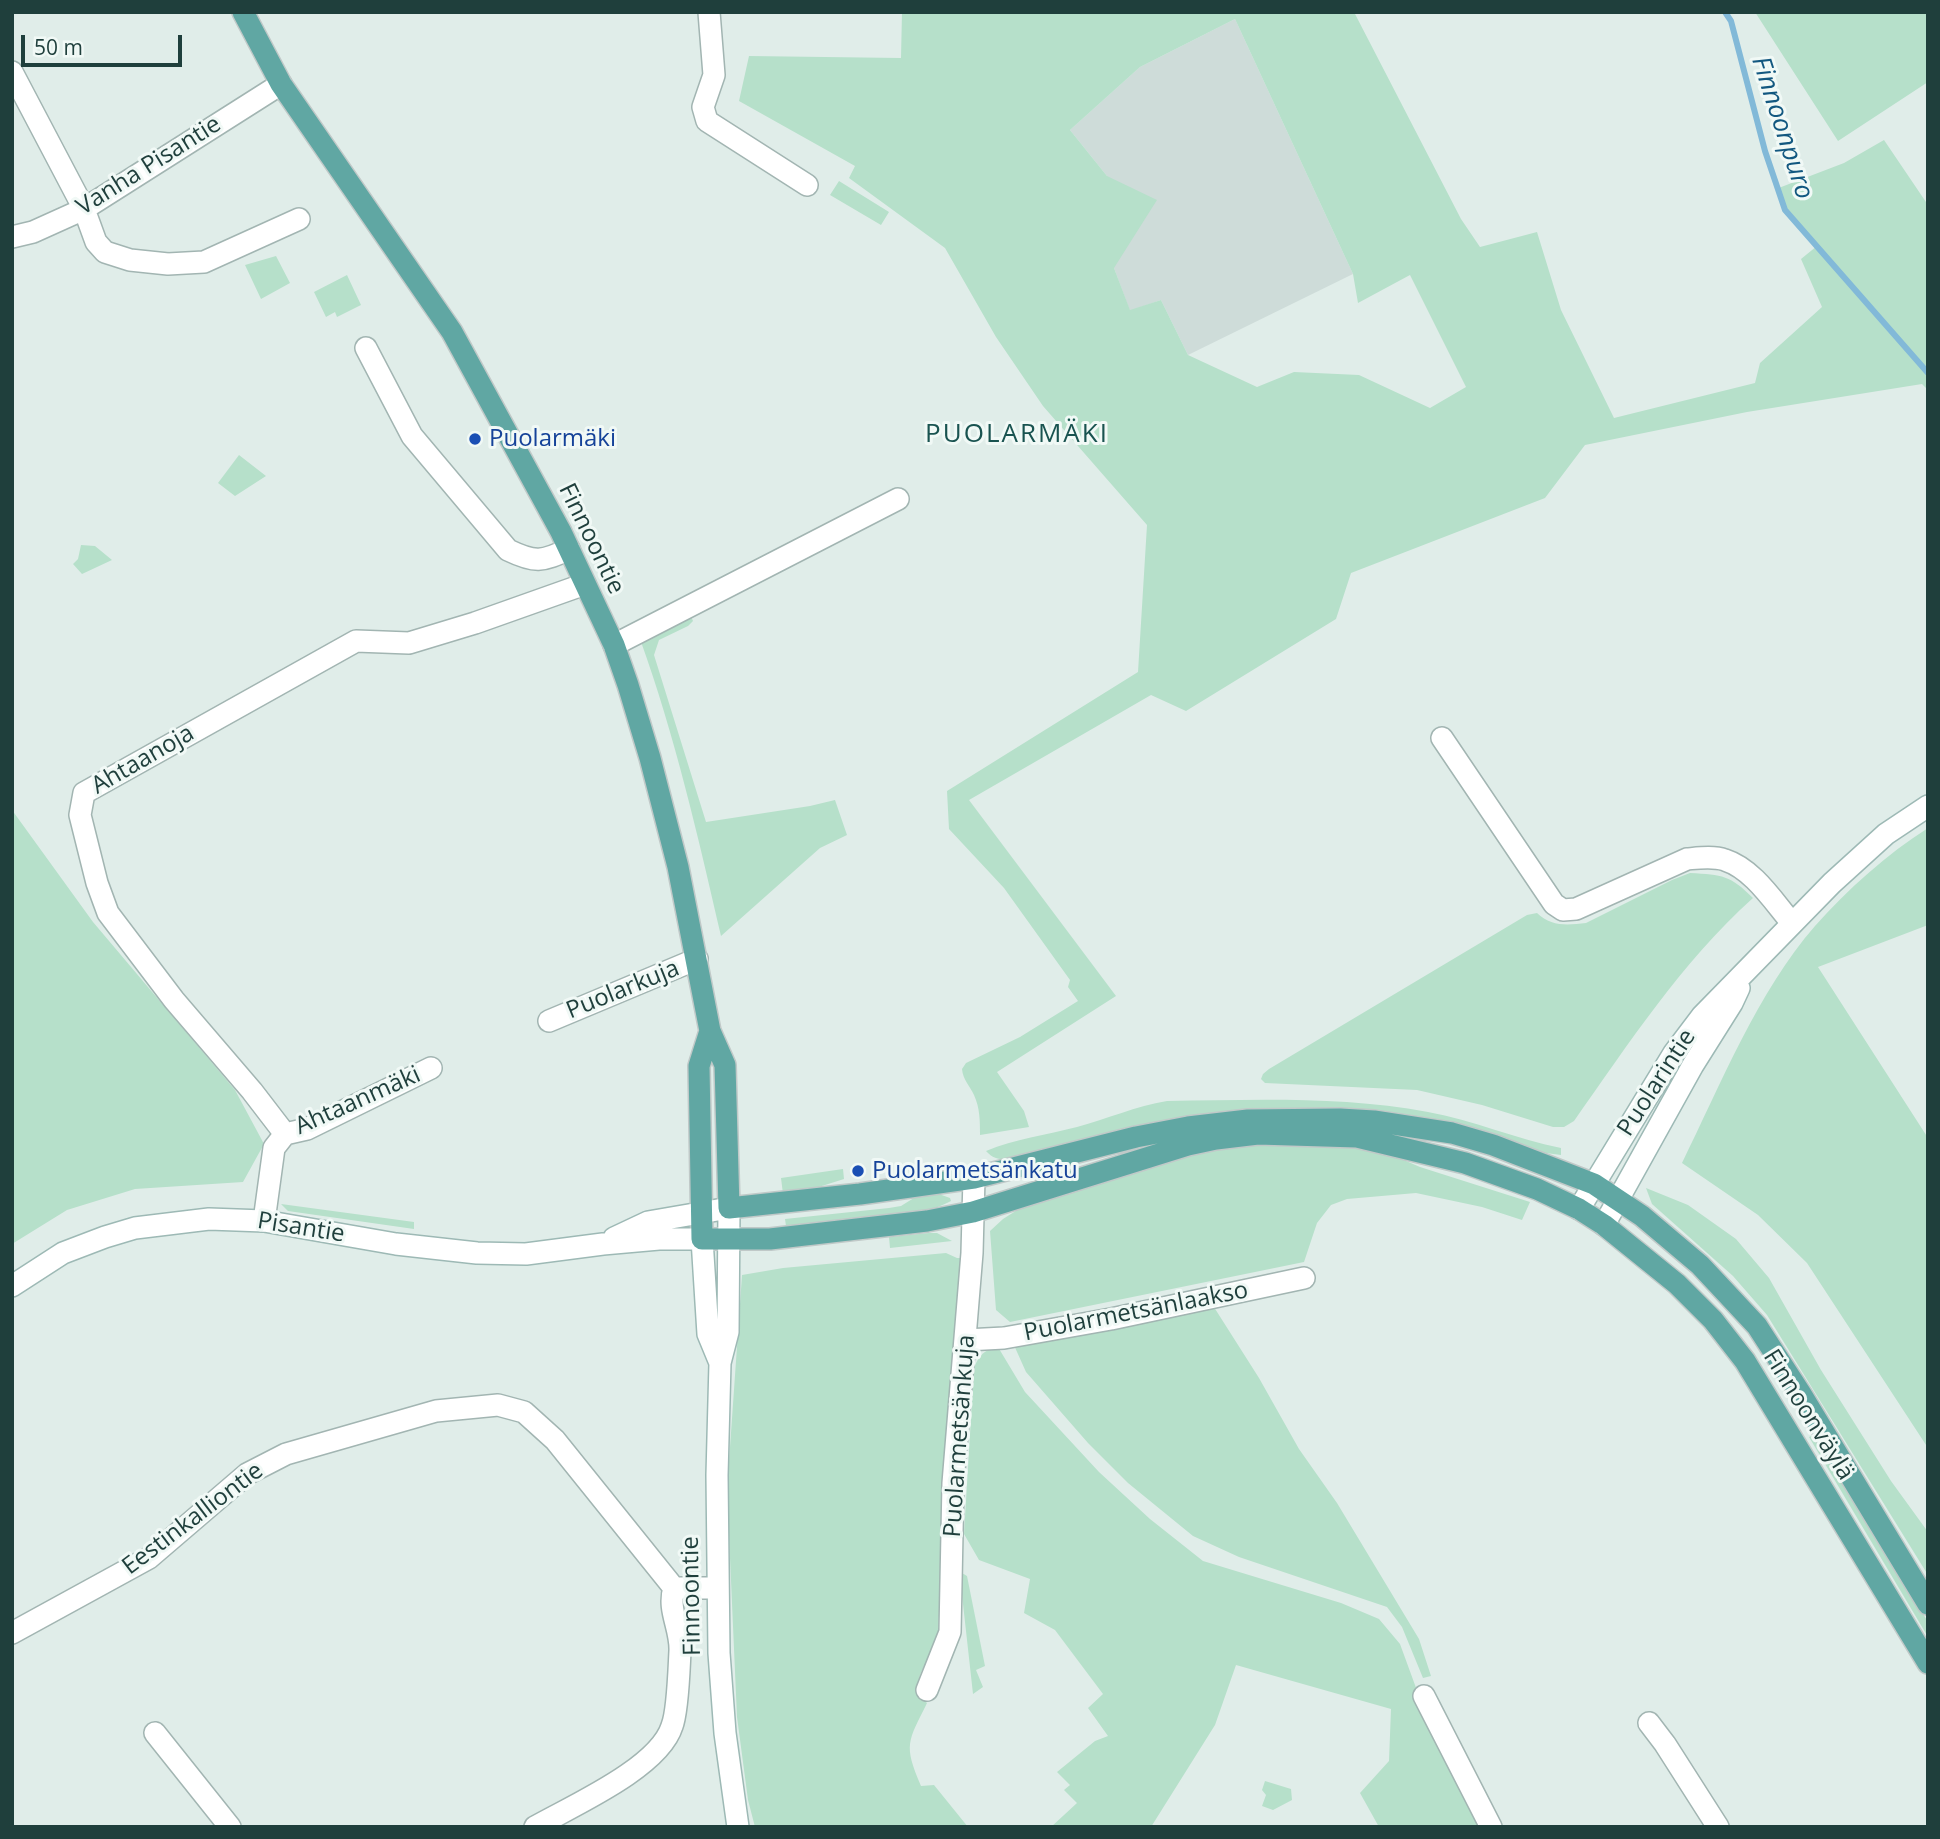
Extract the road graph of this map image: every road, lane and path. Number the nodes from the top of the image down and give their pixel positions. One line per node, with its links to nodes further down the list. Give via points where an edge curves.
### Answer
1 (243, 12): 4 (main road, Finnoontie)
2 (709, 12): 5 (street, via 714,75 703,107 707,121)
3 (12, 72): 6 (street)
4 (281, 83): 6 (street, Vanha Pisantie); 11 (main road, Finnoontie, via 452,332)
5 (807, 185)
6 (84, 209): 7 (street, via 96,242 105,251 130,260 168,264 204,262); 8 (street, Vanha Pisantie)
7 (299, 219)
8 (12, 237)
9 (366, 348): 11 (street, via 412,436 508,550 529,560 551,558)
10 (898, 499): 13 (street)
11 (569, 549): 12 (main road, Finnoontie)
12 (585, 584): 13 (main road, Finnoontie); 22 (street, Ahtaanoja, via 409,643 356,641 84,793 80,815 108,913)
13 (614, 645): 17 (main road, Finnoontie, via 650,758)
14 (1442, 738): 16 (street, via 1548,896 1563,911 1687,859 1702,857 1725,860 1751,875)
15 (1928, 806): 16 (street, Puolarintie, via 1886,834)
16 (1792, 923): 18 (street, Puolarintie)
17 (697, 960): 19 (street, Puolarkuja); 20 (main road, Finnoontie)
18 (1748, 967): 24 (street, Puolarintie, via 1674,1054); 25 (street, Puolarintie)
19 (549, 1021)
20 (710, 1031): 26 (main road, Finnoontie, via 725,1065); 29 (main road, Finnoontie, via 699,1066)
21 (430, 1068): 22 (street, Ahtaanmäki, via 307,1129)
22 (285, 1134): 30 (street, via 274,1147)
23 (974, 1178): 24 (main road, via 1188,1127 1248,1120 1340,1119 1452,1133); 26 (main road); 28 (street, Puolarmetsänkuja)
24 (1594, 1184): 25 (main road, Finnoonväylä); 27 (street, Puolarintie)
25 (1619, 1200): 31 (street, Puolarintie); 41 (main road, Finnoonväylä, via 1700,1265 1757,1326)
26 (729, 1208): 29 (street); 33 (street, Finnoontie)
27 (1579, 1209): 28 (main road, via 1500,1175 1428,1153 1357,1137 1258,1134 1188,1145); 31 (main road)
28 (973, 1212): 33 (main road, via 870,1228); 37 (street, Puolarmetsänkuja)
29 (701, 1213): 32 (main road, Finnoontie); 34 (street, Pisantie, via 648,1222)
30 (264, 1221): 34 (street, Pisantie, via 477,1253 526,1254); 36 (street, Pisantie, via 209,1219 135,1228 64,1253)
31 (1604, 1225): 43 (main road, Finnoonväylä, via 1686,1293 1745,1361)
32 (702, 1239): 33 (main road); 34 (street, Pisantie); 38 (street, Finnoontie, via 708,1334)
33 (730, 1239): 38 (street, Finnoontie, via 728,1332)
34 (603, 1244)
35 (1304, 1278): 37 (street, Puolarmetsänlaakso, via 1111,1320)
36 (12, 1286)
37 (966, 1340): 44 (street, Puolarmetsänkuja, via 953,1483 950,1632)
38 (720, 1363): 40 (street, Finnoontie)
39 (674, 1588): 40 (street); 42 (street, Eestinkalliontie, via 555,1440 524,1412 498,1405 436,1411 286,1454 247,1474 149,1558); 49 (street, via 671,1604 681,1638 680,1661 673,1726 665,1740 622,1778)
40 (717, 1588): 50 (street, Finnoontie, via 725,1733)
41 (1928, 1604)
42 (12, 1633)
43 (1928, 1663)
44 (927, 1689)
45 (1424, 1696): 51 (street)
46 (1650, 1723): 52 (street)
47 (155, 1733): 48 (street)
48 (230, 1827)
49 (535, 1827)
50 (738, 1827)
51 (1491, 1827)
52 (1718, 1827)

